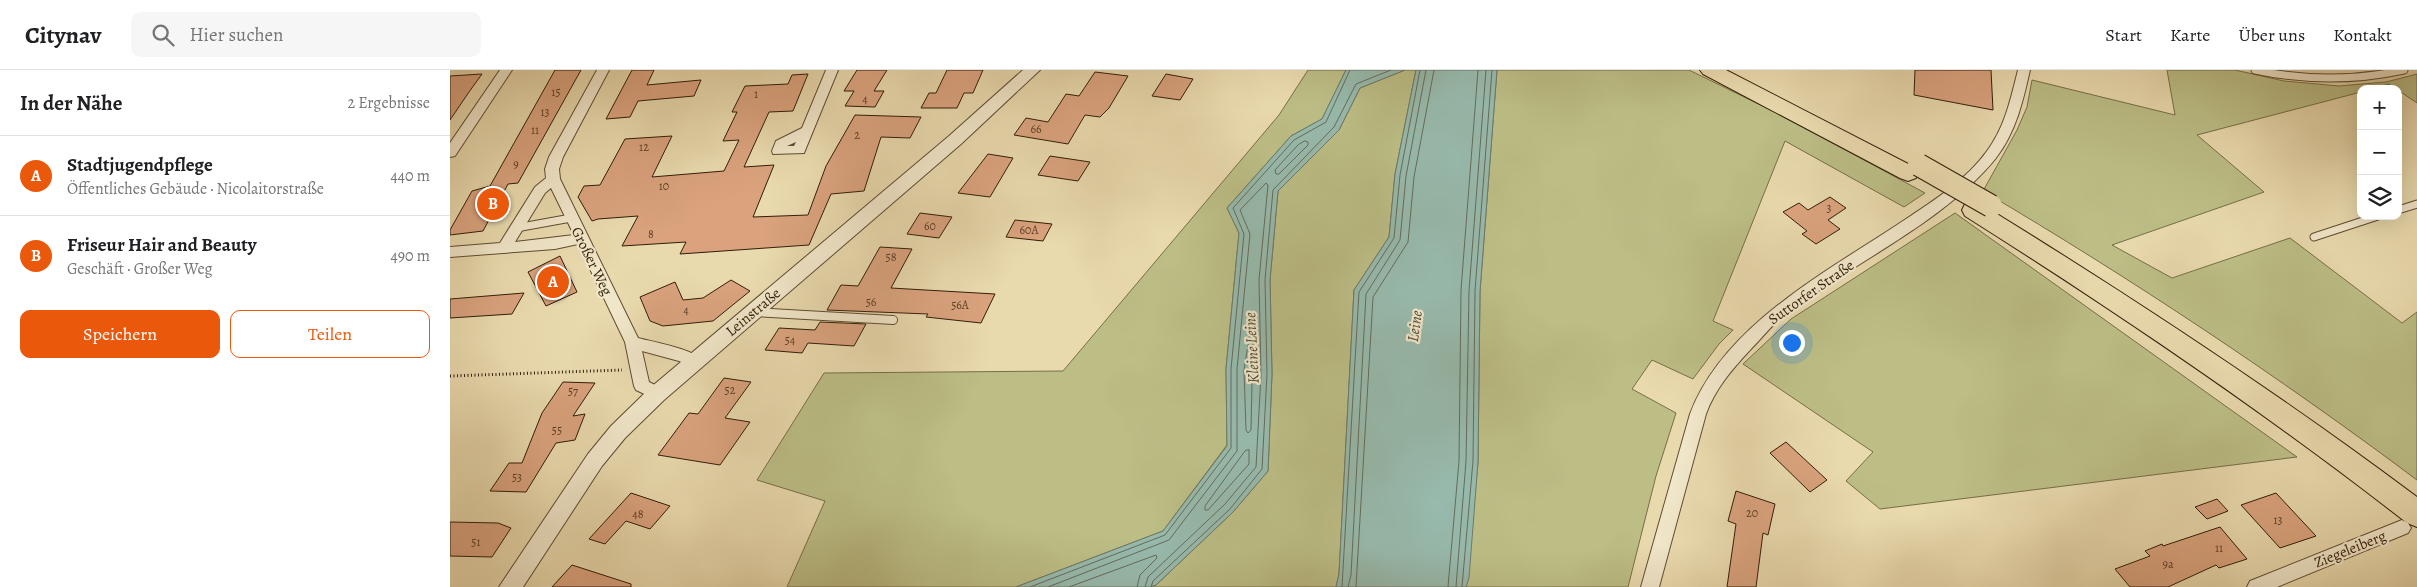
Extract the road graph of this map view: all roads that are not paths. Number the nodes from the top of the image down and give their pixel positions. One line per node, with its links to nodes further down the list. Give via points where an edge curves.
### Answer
1 (506, 70): 11 (street)
2 (603, 70): 12 (street, via 556,157)
3 (832, 70): 10 (street)
4 (1032, 70): 22 (street, Leinstraße)
5 (1710, 70): 9 (highway)
6 (2024, 70): 29 (street, Suttorfer Straße, via 2008,126 1992,154 1969,179 1931,209 1777,313 1730,361 1704,398 1698,414)
7 (2255, 70): 8 (lane, via 2331,81)
8 (2404, 70)
9 (1737, 75): 27 (highway, via 1982,208 2248,389)
10 (806, 131)
11 (450, 153)
12 (553, 179): 15 (street, Großer Weg); 17 (street, via 540,190)
13 (2417, 204): 14 (lane)
14 (2402, 209)
15 (571, 218): 17 (lane); 19 (street, Großer Weg)
16 (2366, 220): 18 (lane)
17 (516, 228): 20 (street)
18 (2314, 237)
19 (580, 239): 20 (street); 24 (street, Großer Weg)
20 (505, 247): 21 (street)
21 (450, 252)
22 (753, 312): 23 (lane); 25 (street, Leinstraße)
23 (893, 320)
24 (632, 342): 25 (street); 26 (street, Großer Weg, via 642,386)
25 (695, 362): 26 (street, Leinstraße)
26 (657, 394): 28 (street, Leinstraße, via 595,460)
27 (2412, 513): 30 (street, Ziegeleiberg)
28 (510, 587)
29 (1650, 587)
30 (2256, 587)

